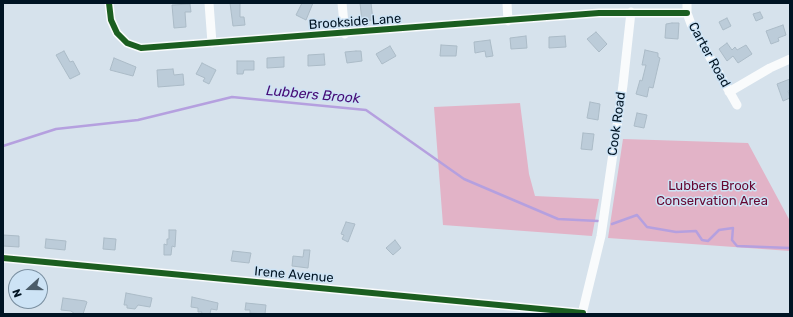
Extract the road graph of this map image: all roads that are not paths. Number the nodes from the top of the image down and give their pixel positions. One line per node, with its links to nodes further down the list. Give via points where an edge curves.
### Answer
1 (109, 3): 10 (street, Brookside Lane, via 115,30 122,39 134,46 145,48)
2 (210, 3): 10 (street)
3 (342, 3): 9 (street)
4 (507, 3): 8 (street)
5 (687, 3): 7 (street, Carter Road)
6 (631, 12): 7 (street, Brookside Lane); 8 (street, Brookside Lane); 15 (street, Cook Road, via 601,236)
7 (687, 13): 12 (street, Carter Road, via 692,28)
8 (508, 20): 9 (street, Brookside Lane)
9 (344, 34): 10 (street, Brookside Lane)
10 (212, 43)
11 (790, 59): 12 (street)
12 (729, 92): 13 (street, Carter Road)
13 (737, 104)
14 (3, 258): 15 (street, Irene Avenue)
15 (583, 314)

